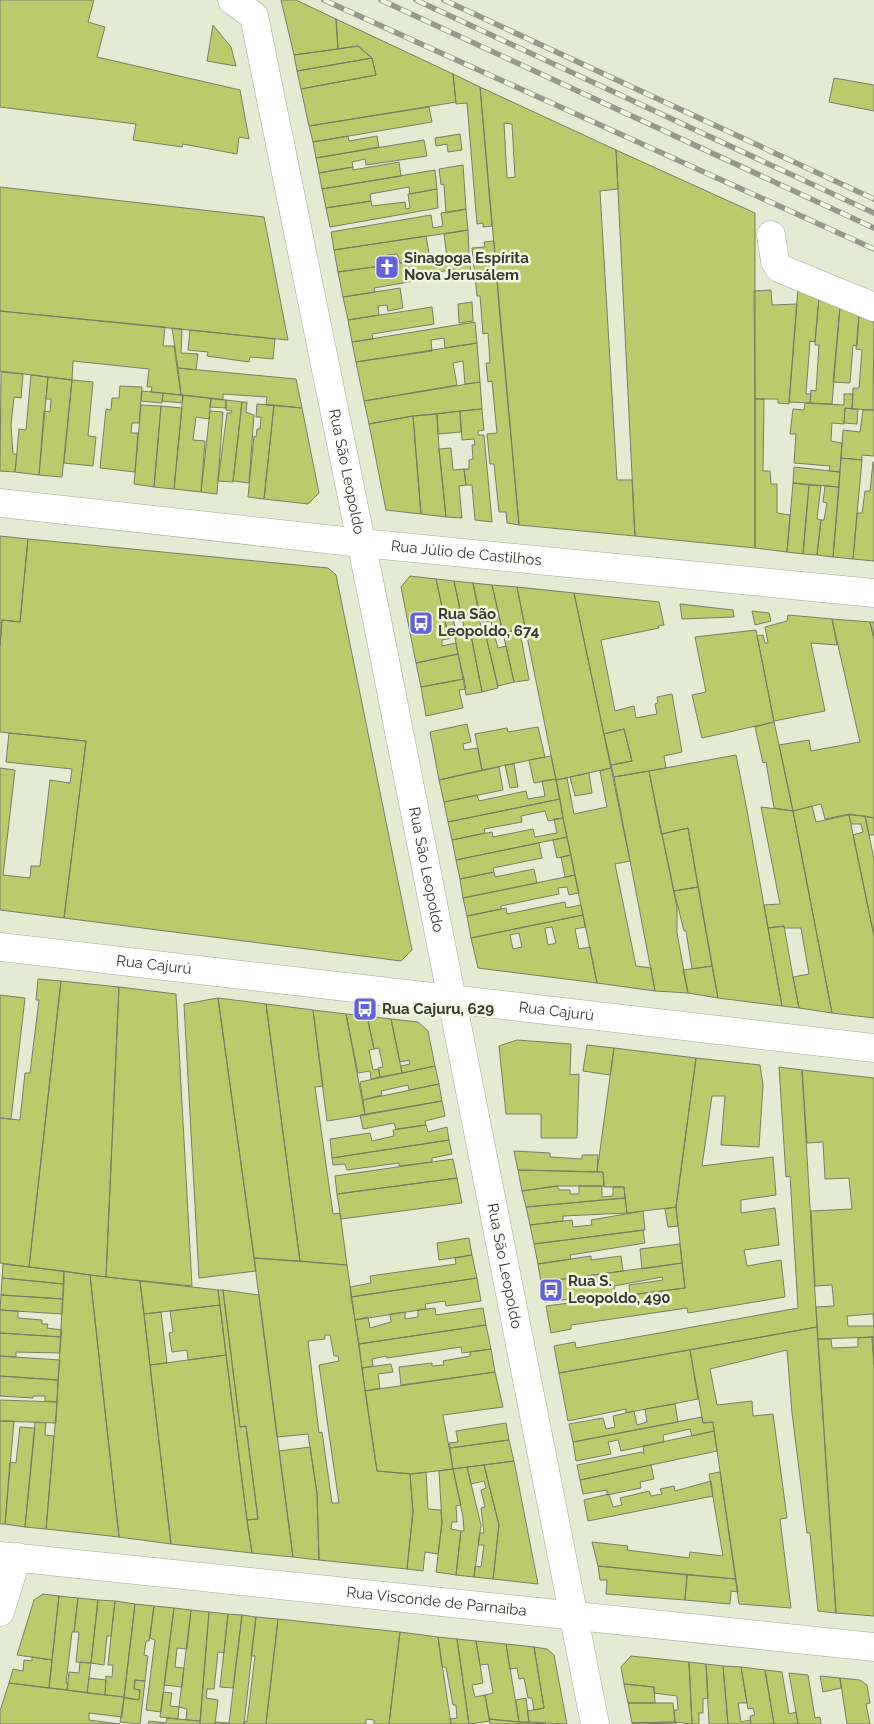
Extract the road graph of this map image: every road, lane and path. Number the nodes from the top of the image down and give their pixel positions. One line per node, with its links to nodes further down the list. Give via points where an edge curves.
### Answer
1 (232, 0): 5 (street, Rua São Leopoldo, via 254,16)
2 (771, 236): 3 (street, via 779,268)
3 (874, 307)
4 (0, 503): 5 (street, Rua Júlio de Castilhos)
5 (362, 543): 6 (street, Rua Júlio de Castilhos); 8 (street, Rua São Leopoldo)
6 (874, 593)
7 (0, 947): 8 (street, Rua Cajurú)
8 (452, 999): 9 (street, Rua Cajurú); 12 (street, Rua São Leopoldo)
9 (874, 1048)
10 (9, 1556): 11 (street); 12 (street, Rua Visconde de Parnaíba)
11 (0, 1612)
12 (575, 1616): 13 (street, Rua Visconde de Parnaíba); 14 (street, Rua São Leopoldo)
13 (874, 1647)
14 (595, 1724)

